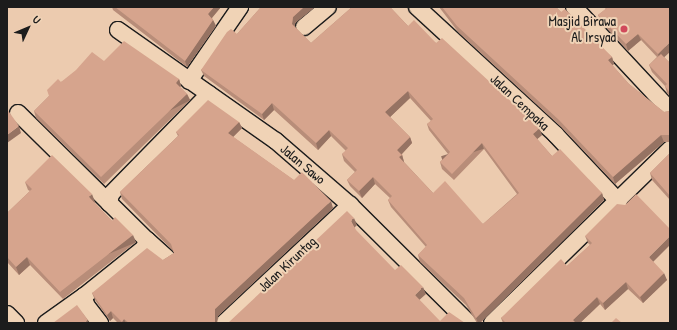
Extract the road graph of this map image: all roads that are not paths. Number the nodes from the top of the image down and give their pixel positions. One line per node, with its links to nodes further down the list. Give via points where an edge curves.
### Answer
1 (240, 7): 7 (street)
2 (328, 7): 5 (street)
3 (416, 7): 13 (street, Jalan Cempaka, via 555,134)
4 (574, 7): 9 (street)
5 (304, 27)
6 (118, 30): 7 (street, Jalan Sawo)
7 (189, 81): 8 (street, Jalan Sawo)
8 (209, 94): 12 (street, via 111,194); 14 (street, Jalan Sawo, via 276,141)
9 (670, 110)
10 (18, 113): 12 (street)
11 (670, 149): 13 (street)
12 (109, 202): 15 (street)
13 (619, 202): 24 (street)
14 (350, 205): 19 (street, Jalan Kiruntag); 23 (street, Jalan Sawo)
15 (147, 240): 16 (street); 17 (street, via 144,248)
16 (167, 258)
17 (84, 296): 21 (street); 22 (street, via 86,305)
18 (7, 314): 20 (street)
19 (233, 320)
20 (16, 323)
21 (46, 323)
22 (100, 323)
23 (469, 323)
24 (492, 323)

